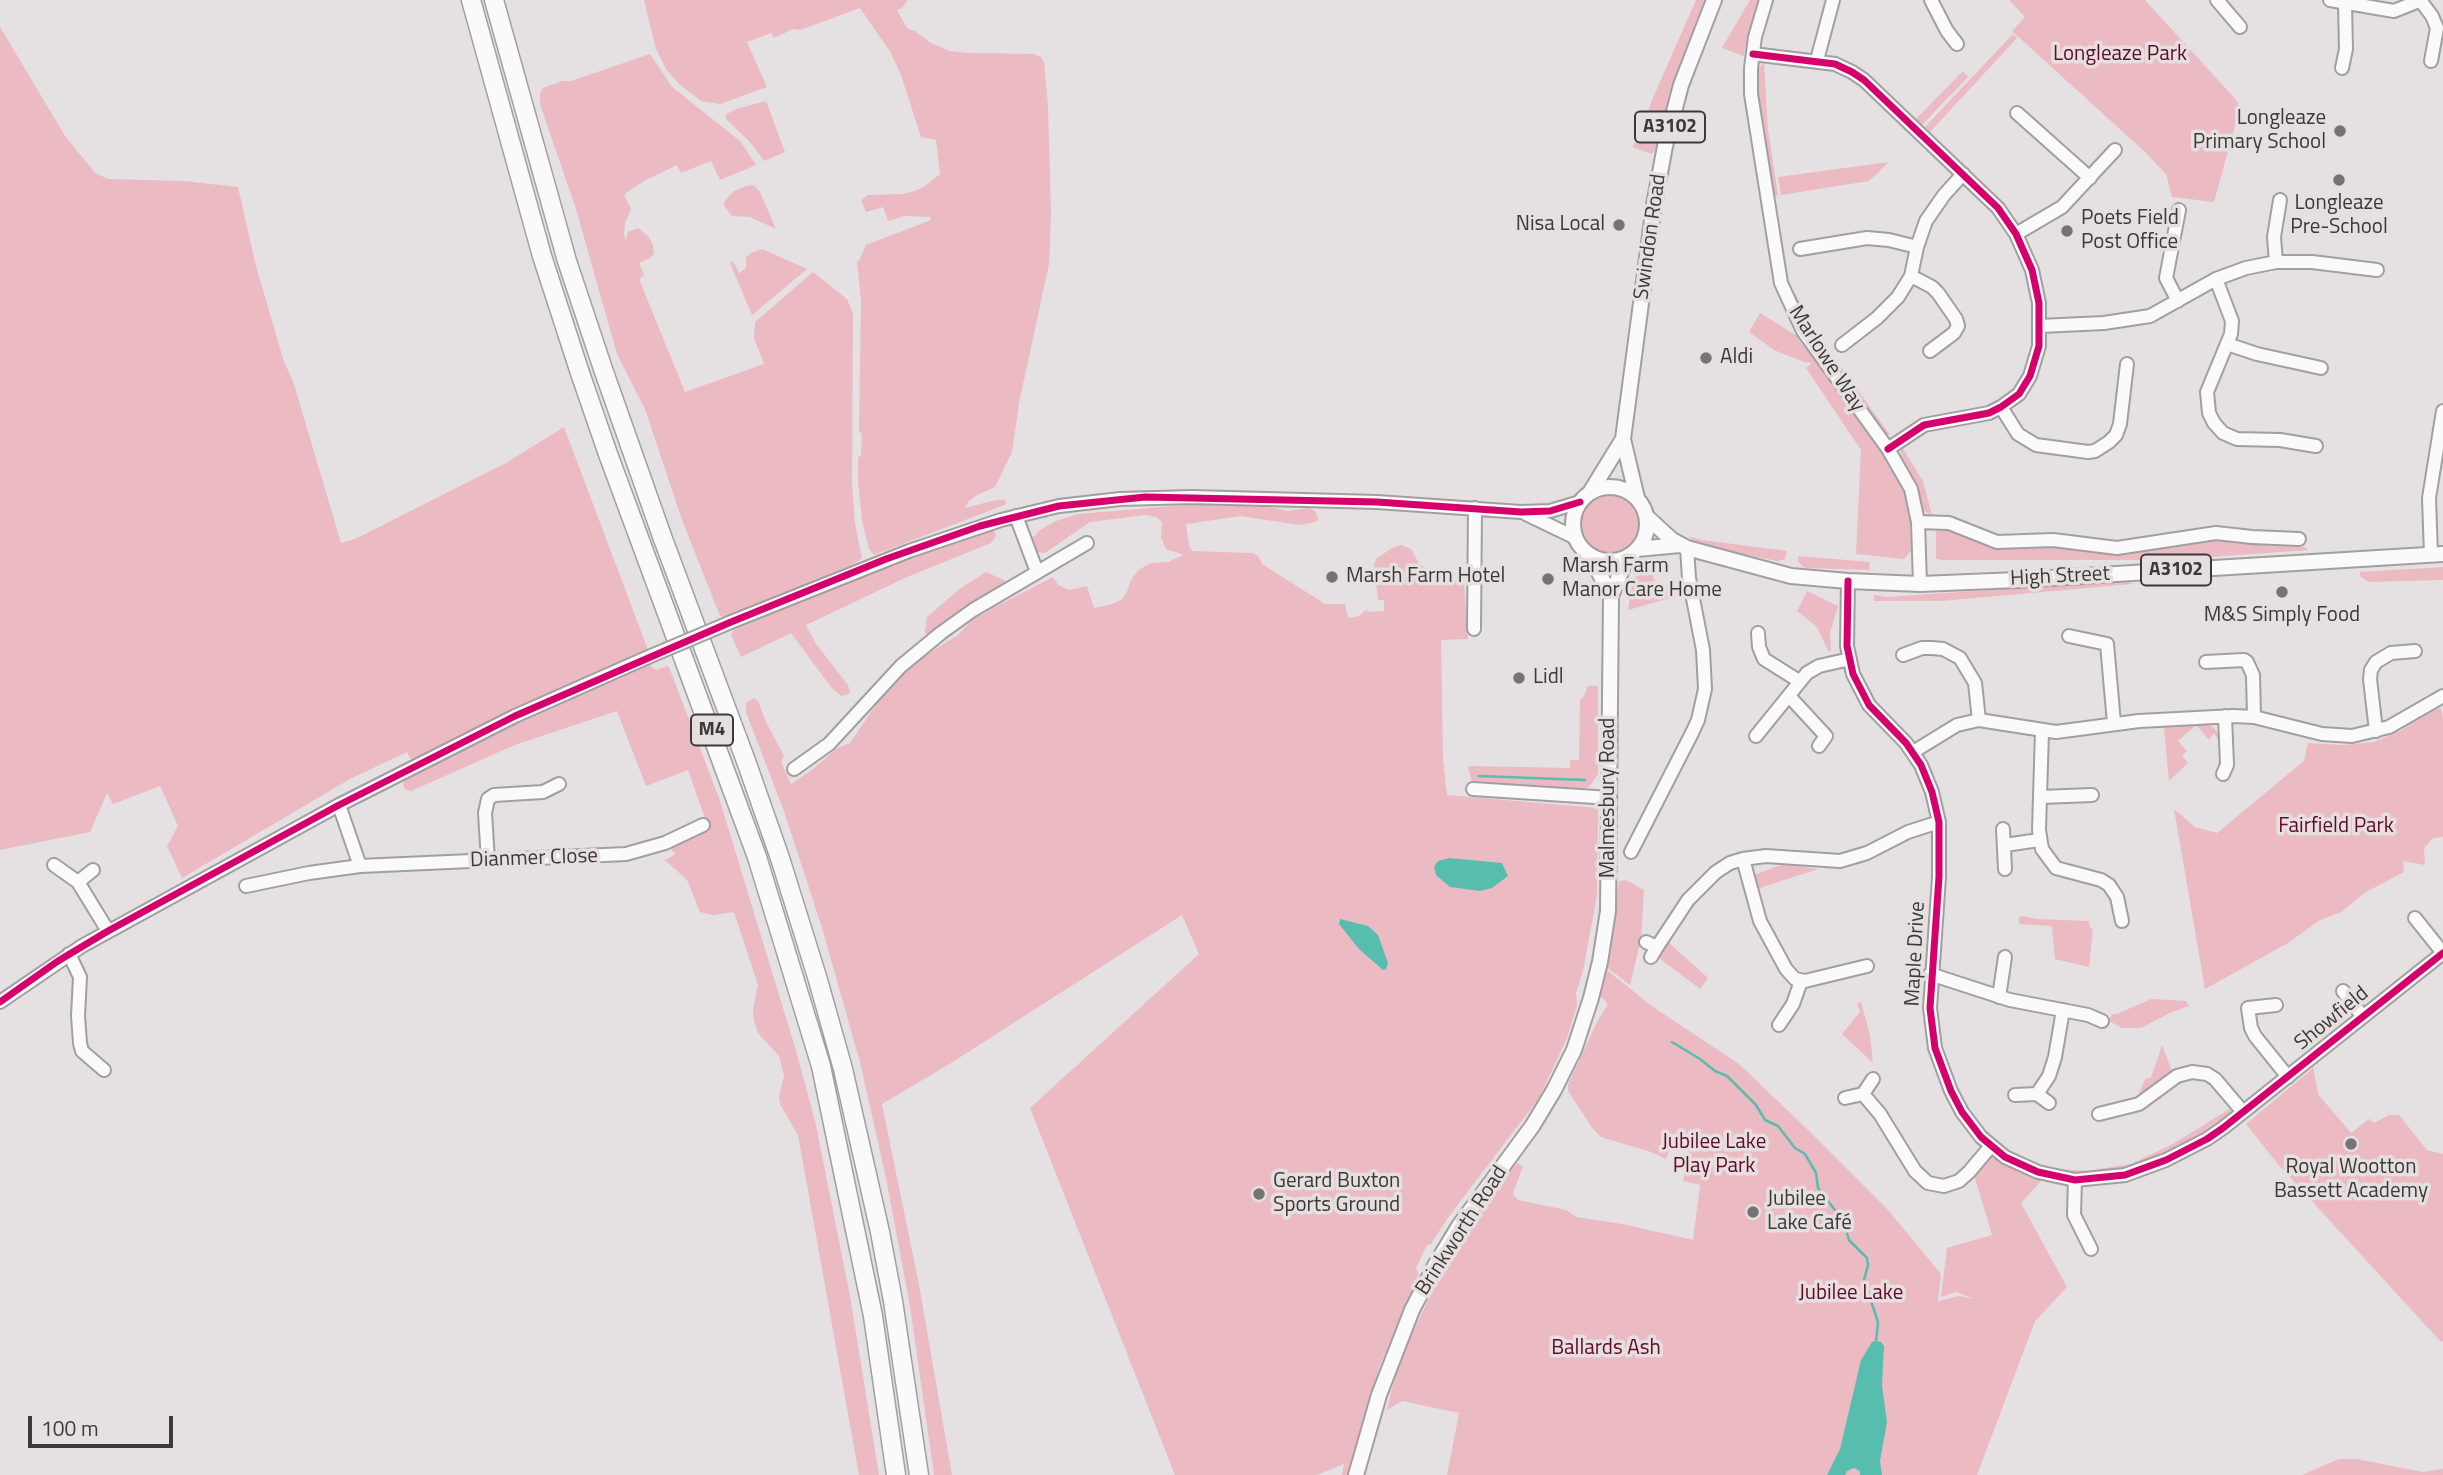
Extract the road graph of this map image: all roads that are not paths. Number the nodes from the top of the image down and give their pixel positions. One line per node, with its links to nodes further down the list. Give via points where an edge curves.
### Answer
1 (471, 0): 133 (highway, M4, via 542,256 580,373 757,857 821,1066 873,1316)
2 (494, 0): 134 (highway, M4, via 595,345 780,858 818,981 880,1232)
3 (1714, 0): 39 (main road, Swindon Road / A3102, via 1681,85 1661,165)
4 (1766, 0): 13 (street, Marlowe Way)
5 (1833, 0): 14 (street)
6 (1931, 0): 12 (street)
7 (2217, 0): 11 (street)
8 (2330, 0): 10 (street)
9 (2420, 1): 10 (street, via 2394,11); 15 (street, via 2437,29)
10 (2345, 3): 16 (street)
11 (2240, 27)
12 (1958, 44)
13 (1753, 54): 14 (street); 41 (street, Marlowe Way, via 1754,114 1781,283 1802,331)
14 (1817, 60): 19 (street, via 1843,67 1864,80)
15 (2431, 61)
16 (2342, 68)
17 (2017, 113): 20 (street)
18 (2115, 150): 20 (street)
19 (1963, 174): 23 (street, via 1998,208); 24 (street, via 1932,212)
20 (2090, 178): 23 (street, via 2062,207)
21 (2280, 200): 26 (street, via 2274,237)
22 (2179, 210): 30 (street, via 2166,278)
23 (2016, 234): 31 (street, via 2036,285)
24 (1917, 247): 25 (street, via 1867,238); 28 (street)
25 (1800, 249)
26 (2276, 262): 27 (street); 29 (street)
27 (2376, 270)
28 (1911, 276): 33 (street, via 1892,304); 34 (street, via 1938,293 1958,326)
29 (2216, 279): 30 (street); 32 (street, via 2232,321)
30 (2178, 300): 31 (street, via 2150,316)
31 (2040, 326): 37 (street, via 2030,376 2019,394)
32 (2227, 344): 36 (street); 40 (street, via 2207,392 2209,413 2218,429 2246,441)
33 (1842, 345)
34 (1930, 351)
35 (2127, 364): 37 (street, via 2116,435 2095,451 2036,445 2018,433)
36 (2321, 368)
37 (2001, 407): 41 (street, via 1979,416 1924,425)
38 (2443, 411): 54 (street, via 2429,498)
39 (1623, 439): 42 (main road, Swindon Road / A3102); 43 (main road, Swindon Road / A3102)
40 (2316, 446)
41 (1888, 449): 48 (street, Marlowe Way, via 1911,489)
42 (1585, 497): 43 (main road, via 1602,487 1615,486); 45 (street, via 1550,511); 49 (main road, A3102, via 1573,519)
43 (1637, 498): 47 (main road, A3102)
44 (1475, 508): 45 (street); 46 (street, via 1145,498 1059,506); 60 (street)
45 (1521, 512): 49 (street)
46 (1016, 516): 56 (street); 86 (street, bridge, via 886,559 646,658 515,716)
47 (1647, 516): 52 (main road, High Street / A3102); 53 (main road, via 1646,534)
48 (1919, 522): 50 (street, via 1950,523 1997,542 2053,540 2117,548 2216,533); 58 (street, Marlowe Way)
49 (1576, 538): 55 (main road)
50 (2299, 539)
51 (1087, 543): 56 (street)
52 (1684, 547): 53 (main road, High Street / A3102); 57 (main road, High Street / A3102, via 1791,576); 92 (street, via 1703,650 1705,689 1695,726)
53 (1632, 553): 55 (main road, A3102, via 1608,561); 59 (main road)
54 (2437, 554): 58 (main road, High Street / A3102)
55 (1590, 555): 59 (main road)
56 (1037, 572): 79 (street, via 965,615 917,652 829,744)
57 (1848, 581): 58 (main road, High Street / A3102); 65 (street, Maple Drive)
58 (1920, 584)
59 (1611, 596): 84 (main road, Malmesbury Road)
60 (1474, 629)
61 (1758, 634): 67 (street, via 1764,659)
62 (2069, 636): 73 (street, via 2107,644)
63 (1906, 649): 72 (street, via 1943,649 1960,658 1975,683)
64 (2415, 651): 75 (street, via 2391,653 2371,670)
65 (1850, 659): 67 (street, via 1819,666); 78 (street, Maple Drive, via 1869,705)
66 (2206, 662): 71 (street, via 2248,662 2253,675)
67 (1799, 681): 69 (street)
68 (2443, 695): 75 (street)
69 (1789, 696): 76 (street); 77 (street, via 1826,736)
70 (2225, 716): 71 (street); 73 (street); 80 (street, via 2227,765)
71 (2254, 718): 75 (street, via 2339,737)
72 (1979, 720): 74 (street); 78 (street, via 1957,725)
73 (2114, 723): 74 (street, via 2070,732)
74 (2042, 731): 85 (street)
75 (2376, 731)
76 (1756, 736)
77 (1819, 746)
78 (1913, 752): 87 (street, Maple Drive, via 1927,778)
79 (794, 769)
80 (2223, 774)
81 (559, 784): 94 (street, via 543,792 488,799)
82 (1473, 789): 84 (street)
83 (2092, 795): 85 (street)
84 (1610, 797): 113 (main road, Malmesbury Road, via 1607,921)
85 (2041, 797): 90 (street)
86 (340, 805): 96 (street); 103 (street)
87 (1939, 822): 93 (street, via 1847,860); 109 (street, Maple Drive)
88 (703, 825): 94 (street, Dianmer Close, via 626,854)
89 (2004, 829): 91 (street)
90 (2039, 840): 91 (street); 102 (street, via 2056,868 2109,885)
91 (2005, 845): 97 (street)
92 (1631, 852)
93 (1743, 859): 104 (street, via 1724,866 1699,888); 110 (street, via 1760,921 1786,969)
94 (488, 861): 96 (street, Dianmer Close)
95 (54, 865): 99 (street)
96 (360, 866): 100 (street, Dianmer Close)
97 (2006, 869)
98 (93, 870): 99 (street)
99 (78, 882): 103 (street)
100 (246, 886)
101 (2415, 918): 105 (street, Showfield)
102 (2122, 920)
103 (108, 931): 106 (street)
104 (1651, 948)
105 (2443, 953): 117 (street, Showfield)
106 (69, 954): 114 (street); 120 (street, via 80,977 82,1051)
107 (2004, 957): 112 (street)
108 (1867, 966): 110 (street)
109 (1930, 974): 112 (street); 130 (street, Maple Drive, via 1931,1027 1941,1068 1962,1112)
110 (1801, 981): 119 (street)
111 (2343, 991): 117 (street)
112 (1999, 997): 116 (street)
113 (1591, 999): 135 (main road, Brinkworth Road, via 1554,1090 1459,1226 1412,1310 1383,1383)
114 (0, 1002)
115 (2276, 1005): 121 (street, Showfield, via 2248,1009 2249,1018 2255,1036)
116 (2063, 1010): 118 (street); 124 (street, via 2051,1069)
117 (2363, 1017): 121 (street, Showfield)
118 (2102, 1020)
119 (1779, 1025)
120 (104, 1070)
121 (2288, 1077): 128 (street, Showfield)
122 (1872, 1079): 123 (street)
123 (1863, 1094): 126 (street); 130 (street, via 1928,1183 1944,1186 1959,1181)
124 (2037, 1094): 125 (street); 127 (street)
125 (2015, 1095)
126 (1845, 1098)
127 (2049, 1104)
128 (2243, 1112): 129 (street, via 2215,1079 2192,1072 2177,1076 2145,1101); 131 (street, Maple Drive, via 2207,1139 2145,1169)
129 (2099, 1115)
130 (1991, 1146): 131 (street, Maple Drive, via 2022,1166)
131 (2075, 1180): 132 (street, via 2074,1214)
132 (2091, 1249)
133 (896, 1475)
134 (919, 1475)
135 (1356, 1475)

